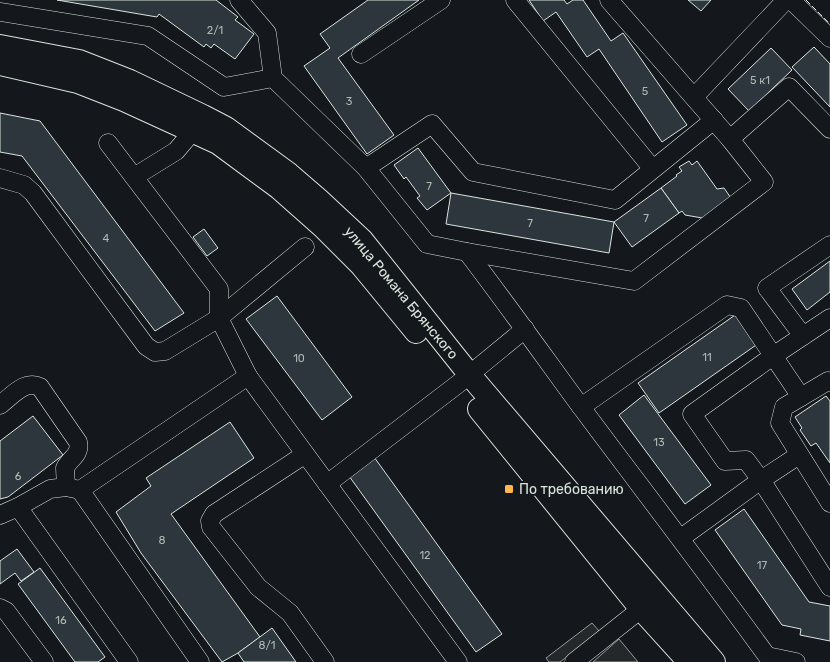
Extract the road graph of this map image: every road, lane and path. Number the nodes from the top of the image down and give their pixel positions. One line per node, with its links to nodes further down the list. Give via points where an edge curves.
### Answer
1 (239, 0): 12 (street, via 268,33)
2 (441, 0): 10 (street)
3 (515, 0): 20 (street)
4 (609, 0): 13 (street)
5 (786, 0): 13 (street)
6 (791, 0): 8 (street)
7 (0, 12): 12 (street, via 148,36 224,87)
8 (830, 38)
9 (0, 46): 32 (main road, улица Романа Брянского, via 79,61 130,81 226,128 289,174 362,240)
10 (361, 54)
11 (0, 64): 16 (main road, улица Романа Брянского, via 78,82)
12 (272, 78): 19 (street)
13 (694, 97): 14 (street)
14 (714, 120): 17 (street); 20 (street)
15 (830, 129): 17 (street, via 789,87)
16 (193, 131): 21 (street, via 176,151); 32 (main road, улица Романа Брянского, via 218,143 280,188 323,227)
17 (730, 139): 25 (street, via 764,182 634,281)
18 (108, 142): 21 (street)
19 (366, 168): 20 (street, via 432,124 473,172 615,200); 25 (street, via 427,244)
20 (652, 168)
21 (134, 177): 26 (street, via 218,289)
22 (0, 178): 26 (street, via 24,185 33,193 146,346 155,352 165,351)
23 (830, 245): 29 (street, via 767,288)
24 (305, 247): 26 (street)
25 (467, 252): 28 (street)
26 (219, 318): 31 (street)
27 (830, 318): 29 (street)
28 (525, 328): 32 (street); 36 (street)
29 (803, 336): 30 (street)
30 (773, 356): 34 (street); 36 (street, via 741,308 727,305); 39 (street, via 692,414 725,461 746,460)
31 (248, 376): 37 (street); 41 (street)
32 (463, 379): 40 (street); 48 (main road, улица Романа Брянского); 56 (main road, улица Романа Брянского)
33 (830, 382): 34 (street)
34 (800, 397): 38 (street, via 784,408 780,423)
35 (0, 405): 41 (street, via 27,384 40,387 78,442 77,454 65,468)
36 (581, 407): 45 (street)
37 (304, 455): 40 (street); 53 (street, via 214,514 210,520 211,527 258,587 290,613)
38 (799, 455): 39 (street); 42 (street)
39 (761, 480): 45 (street); 46 (street)
40 (326, 484): 54 (street)
41 (73, 489): 43 (street, via 50,489); 52 (street)
42 (830, 503)
43 (18, 507): 44 (street); 51 (street)
44 (0, 515)
45 (681, 538): 57 (street, via 767,656)
46 (830, 586)
47 (0, 608): 50 (street, via 6,611)
48 (641, 609): 49 (street); 55 (main road, улица Романа Брянского)
49 (577, 661)
50 (44, 662)
51 (129, 662)
52 (200, 662)
53 (325, 662)
54 (458, 662)
55 (689, 662)
56 (714, 662)
57 (796, 662)

